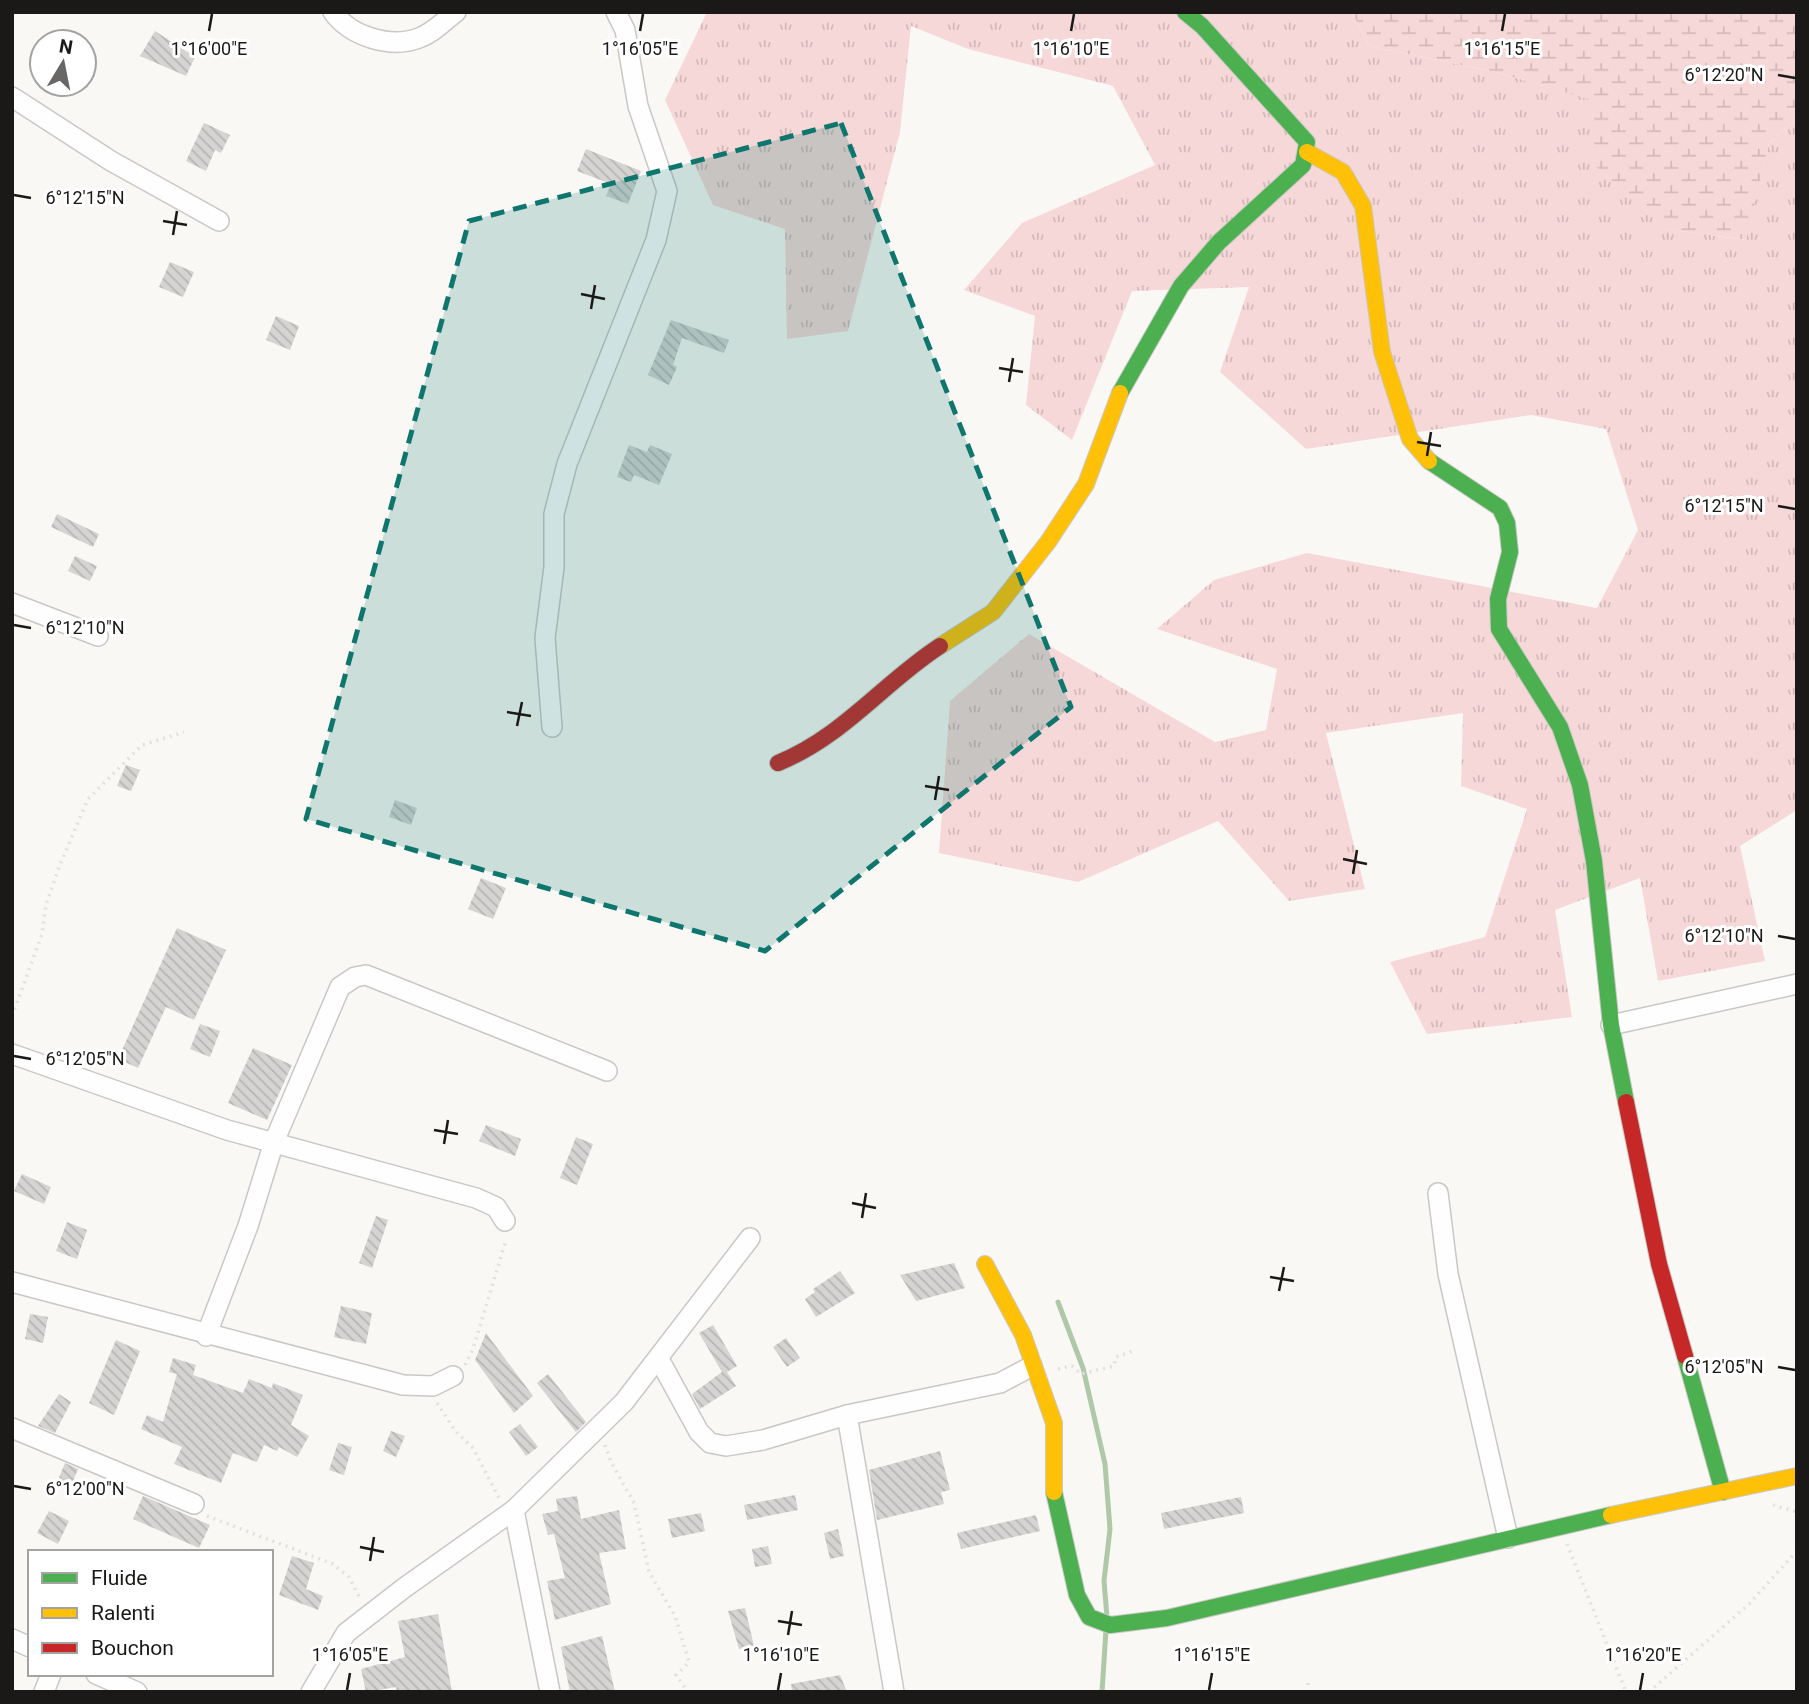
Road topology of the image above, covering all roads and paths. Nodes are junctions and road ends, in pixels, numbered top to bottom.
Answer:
1 (332, 12) edge
2 (456, 12) edge
3 (616, 12) edge
4 (1185, 12) edge
5 (12, 97) edge
6 (1307, 152) junction
7 (219, 221) dead end
8 (12, 603) edge
9 (98, 636) dead end
10 (552, 727) dead end
11 (184, 732) dead end
12 (778, 763) dead end
13 (1797, 984) edge
14 (12, 1016) edge
15 (1611, 1025) junction
16 (12, 1054) edge
17 (607, 1072) dead end
18 (274, 1142) junction
19 (1438, 1193) dead end
20 (505, 1221) joint
21 (750, 1238) dead end
22 (985, 1264) dead end
23 (12, 1282) edge
24 (206, 1336) junction
25 (1133, 1351) dead end
26 (659, 1359) junction
27 (1031, 1367) junction
28 (1081, 1374) dead end
29 (453, 1376) joint
30 (415, 1387) junction
31 (847, 1415) junction
32 (12, 1428) edge
33 (599, 1428) junction
34 (1797, 1476) edge
35 (1723, 1492) junction
36 (194, 1504) joint
37 (514, 1510) junction
38 (1562, 1525) junction
39 (1508, 1538) junction
40 (1797, 1551) edge
41 (367, 1615) junction
42 (12, 1639) edge
43 (28, 1646) edge
44 (101, 1676) edge
45 (1308, 1680) dead end
46 (137, 1692) edge
47 (311, 1692) edge
48 (550, 1692) edge
49 (688, 1692) edge
50 (894, 1692) edge
51 (1308, 1692) edge
52 (1626, 1692) edge
53 (1649, 1692) edge

1 - 2 street
3 - 10 street
4 - 6 street
5 - 7 street
6 - 12 street
6 - 15 street
8 - 9 street
11 - 14 path
13 - 15 street
15 - 35 street
16 - 18 street
17 - 18 street
18 - 20 street
18 - 24 street
19 - 39 street
20 - 29 path
21 - 26 street
22 - 27 street
23 - 24 street
24 - 30 street
25 - 28 path
26 - 31 street
26 - 33 street
27 - 31 street
27 - 39 street
29 - 30 street
30 - 37 path
31 - 50 street
32 - 36 street
33 - 37 street
33 - 49 path
34 - 35 street
35 - 38 street
36 - 41 path
37 - 41 street
37 - 48 street
38 - 39 street
38 - 52 path
40 - 53 path
41 - 47 street
42 - 43 street
44 - 46 street
45 - 51 path

